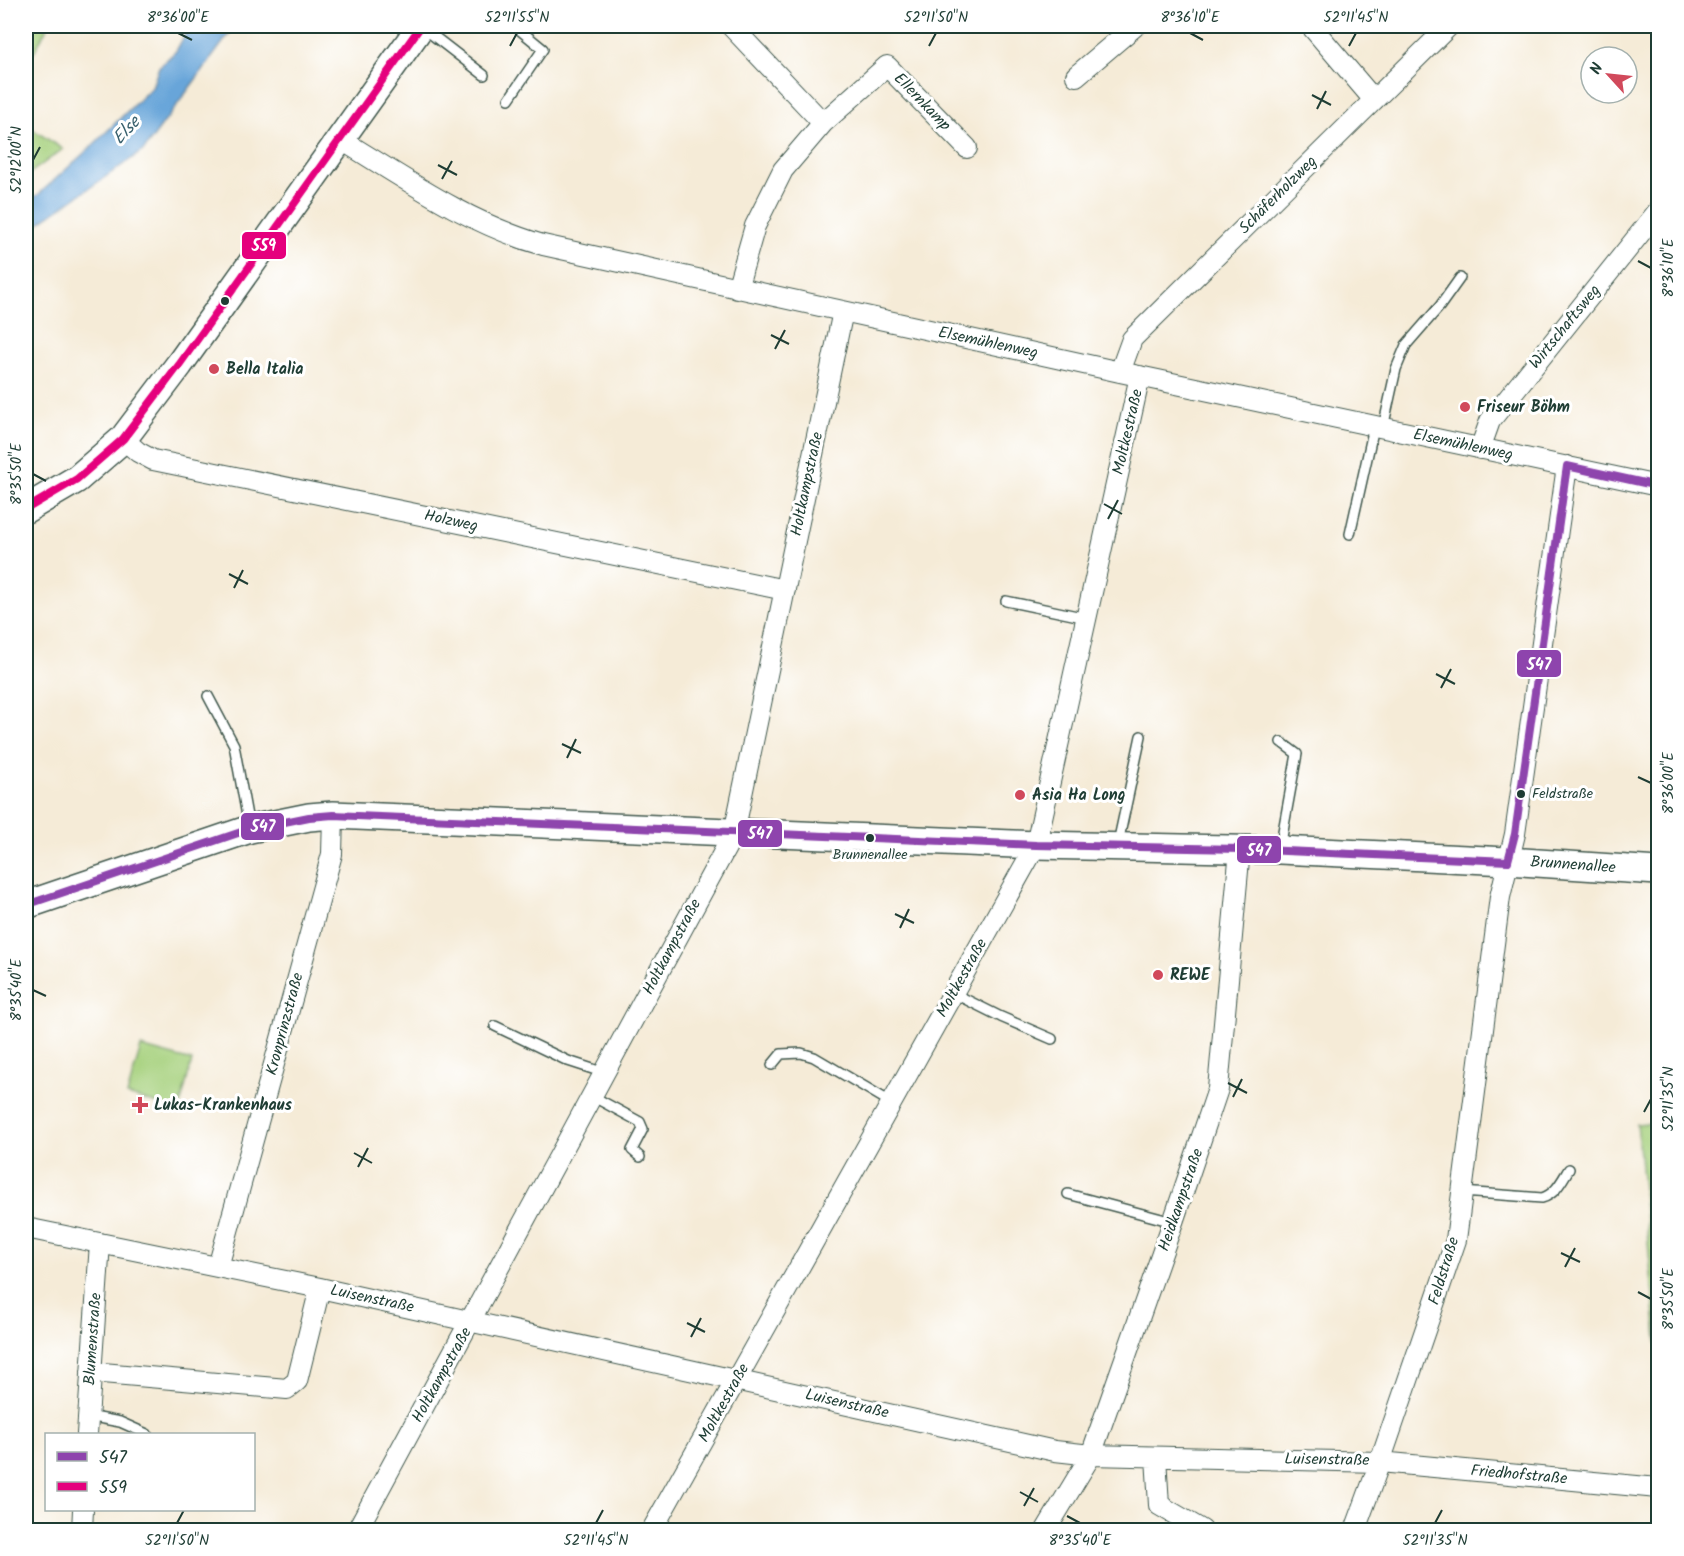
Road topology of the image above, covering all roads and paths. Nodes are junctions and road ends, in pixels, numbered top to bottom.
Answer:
1 (421, 26) edge
2 (515, 26) edge
3 (731, 26) edge
4 (1133, 26) edge
5 (1311, 26) edge
6 (1449, 26) edge
7 (484, 75) dead end
8 (1076, 76) dead end
9 (509, 99) dead end
10 (1374, 100) junction
11 (823, 123) junction
12 (340, 139) junction
13 (967, 148) dead end
14 (1659, 211) edge
15 (1460, 278) dead end
16 (737, 289) junction
17 (843, 311) junction
18 (1120, 372) junction
19 (1140, 376) junction
20 (1378, 427) junction
21 (123, 439) junction
22 (1480, 448) junction
23 (1567, 466) junction
24 (1659, 486) edge
25 (26, 509) edge
26 (1350, 534) dead end
27 (785, 590) junction
28 (1006, 601) dead end
29 (1087, 618) junction
30 (208, 696) dead end
31 (1141, 736) dead end
32 (1281, 741) dead end
33 (333, 815) junction
34 (250, 829) junction
35 (734, 832) junction
36 (1036, 845) junction
37 (1117, 846) junction
38 (1240, 849) junction
39 (1280, 850) junction
40 (1508, 861) junction
41 (1659, 871) edge
42 (26, 905) edge
43 (953, 993) junction
44 (495, 1026) dead end
45 (1052, 1039) dead end
46 (772, 1065) dead end
47 (605, 1072) junction
48 (592, 1096) junction
49 (892, 1103) junction
50 (640, 1157) dead end
51 (1569, 1169) dead end
52 (1462, 1191) junction
53 (1068, 1194) dead end
54 (1173, 1222) junction
55 (26, 1228) edge
56 (100, 1243) junction
57 (218, 1267) junction
58 (320, 1288) junction
59 (471, 1321) junction
60 (91, 1372) junction
61 (738, 1379) junction
62 (88, 1425) edge
63 (145, 1433) edge
64 (1090, 1455) junction
65 (1156, 1456) junction
66 (1380, 1462) junction
67 (1659, 1488) edge
68 (83, 1511) edge
69 (82, 1530) edge
70 (357, 1530) edge
71 (652, 1530) edge
72 (1046, 1530) edge
73 (1202, 1530) edge
74 (1355, 1530) edge

1 - 7 lane
1 - 12 street
2 - 9 lane
3 - 11 street
4 - 8 street
5 - 10 street
6 - 10 street, Schäferholzweg
10 - 18 street, Schäferholzweg
11 - 13 street, Ellernkamp
11 - 16 street, Ellernkamp
12 - 16 street, Elsemühlenweg
12 - 21 street
14 - 22 street, Wirtschaftsweg
15 - 20 lane
16 - 17 street, Elsemühlenweg
17 - 18 street, Elsemühlenweg
17 - 27 street, Holtkampstraße
18 - 19 street, Elsemühlenweg
19 - 20 street, Elsemühlenweg
19 - 29 street, Moltkestraße
20 - 22 street, Elsemühlenweg
20 - 26 lane
21 - 25 street
21 - 27 street, Holzweg
22 - 23 street, Elsemühlenweg
23 - 24 street, Elsemühlenweg
23 - 40 street, Feldstraße
27 - 35 street, Holtkampstraße
28 - 29 lane
29 - 36 street, Moltkestraße
30 - 34 lane
31 - 37 lane
32 - 39 lane
33 - 34 street, Brunnenallee
33 - 35 street, Brunnenallee
33 - 57 street, Kronprinzstraße
34 - 42 street, Brunnenallee
35 - 36 street, Brunnenallee
35 - 47 street, Holtkampstraße
36 - 37 street, Brunnenallee
36 - 43 street, Moltkestraße
37 - 38 street, Brunnenallee
38 - 39 street, Brunnenallee
38 - 54 street, Heidkampstraße
39 - 40 street, Brunnenallee
40 - 41 street, Brunnenallee
40 - 52 street, Feldstraße
43 - 45 lane
43 - 49 street, Moltkestraße
44 - 47 lane
46 - 49 lane
47 - 48 street, Holtkampstraße
48 - 50 lane
48 - 59 street, Holtkampstraße
49 - 61 street, Moltkestraße
51 - 52 lane
52 - 66 street, Feldstraße
53 - 54 lane
54 - 64 street, Heidkampstraße
55 - 56 street, Luisenstraße
56 - 57 street, Luisenstraße
56 - 60 street, Blumenstraße
57 - 58 street, Luisenstraße
58 - 59 street, Luisenstraße
58 - 60 street, Luisenstraße
59 - 61 street, Luisenstraße
59 - 70 street, Holtkampstraße
60 - 62 street, Blumenstraße
61 - 64 street, Luisenstraße
61 - 71 street, Moltkestraße
62 - 63 lane
64 - 65 street, Luisenstraße
64 - 72 street, Heidkampstraße
65 - 66 street, Luisenstraße
65 - 73 street
66 - 67 street, Friedhofstraße
66 - 74 street, Feldstraße
68 - 69 street

